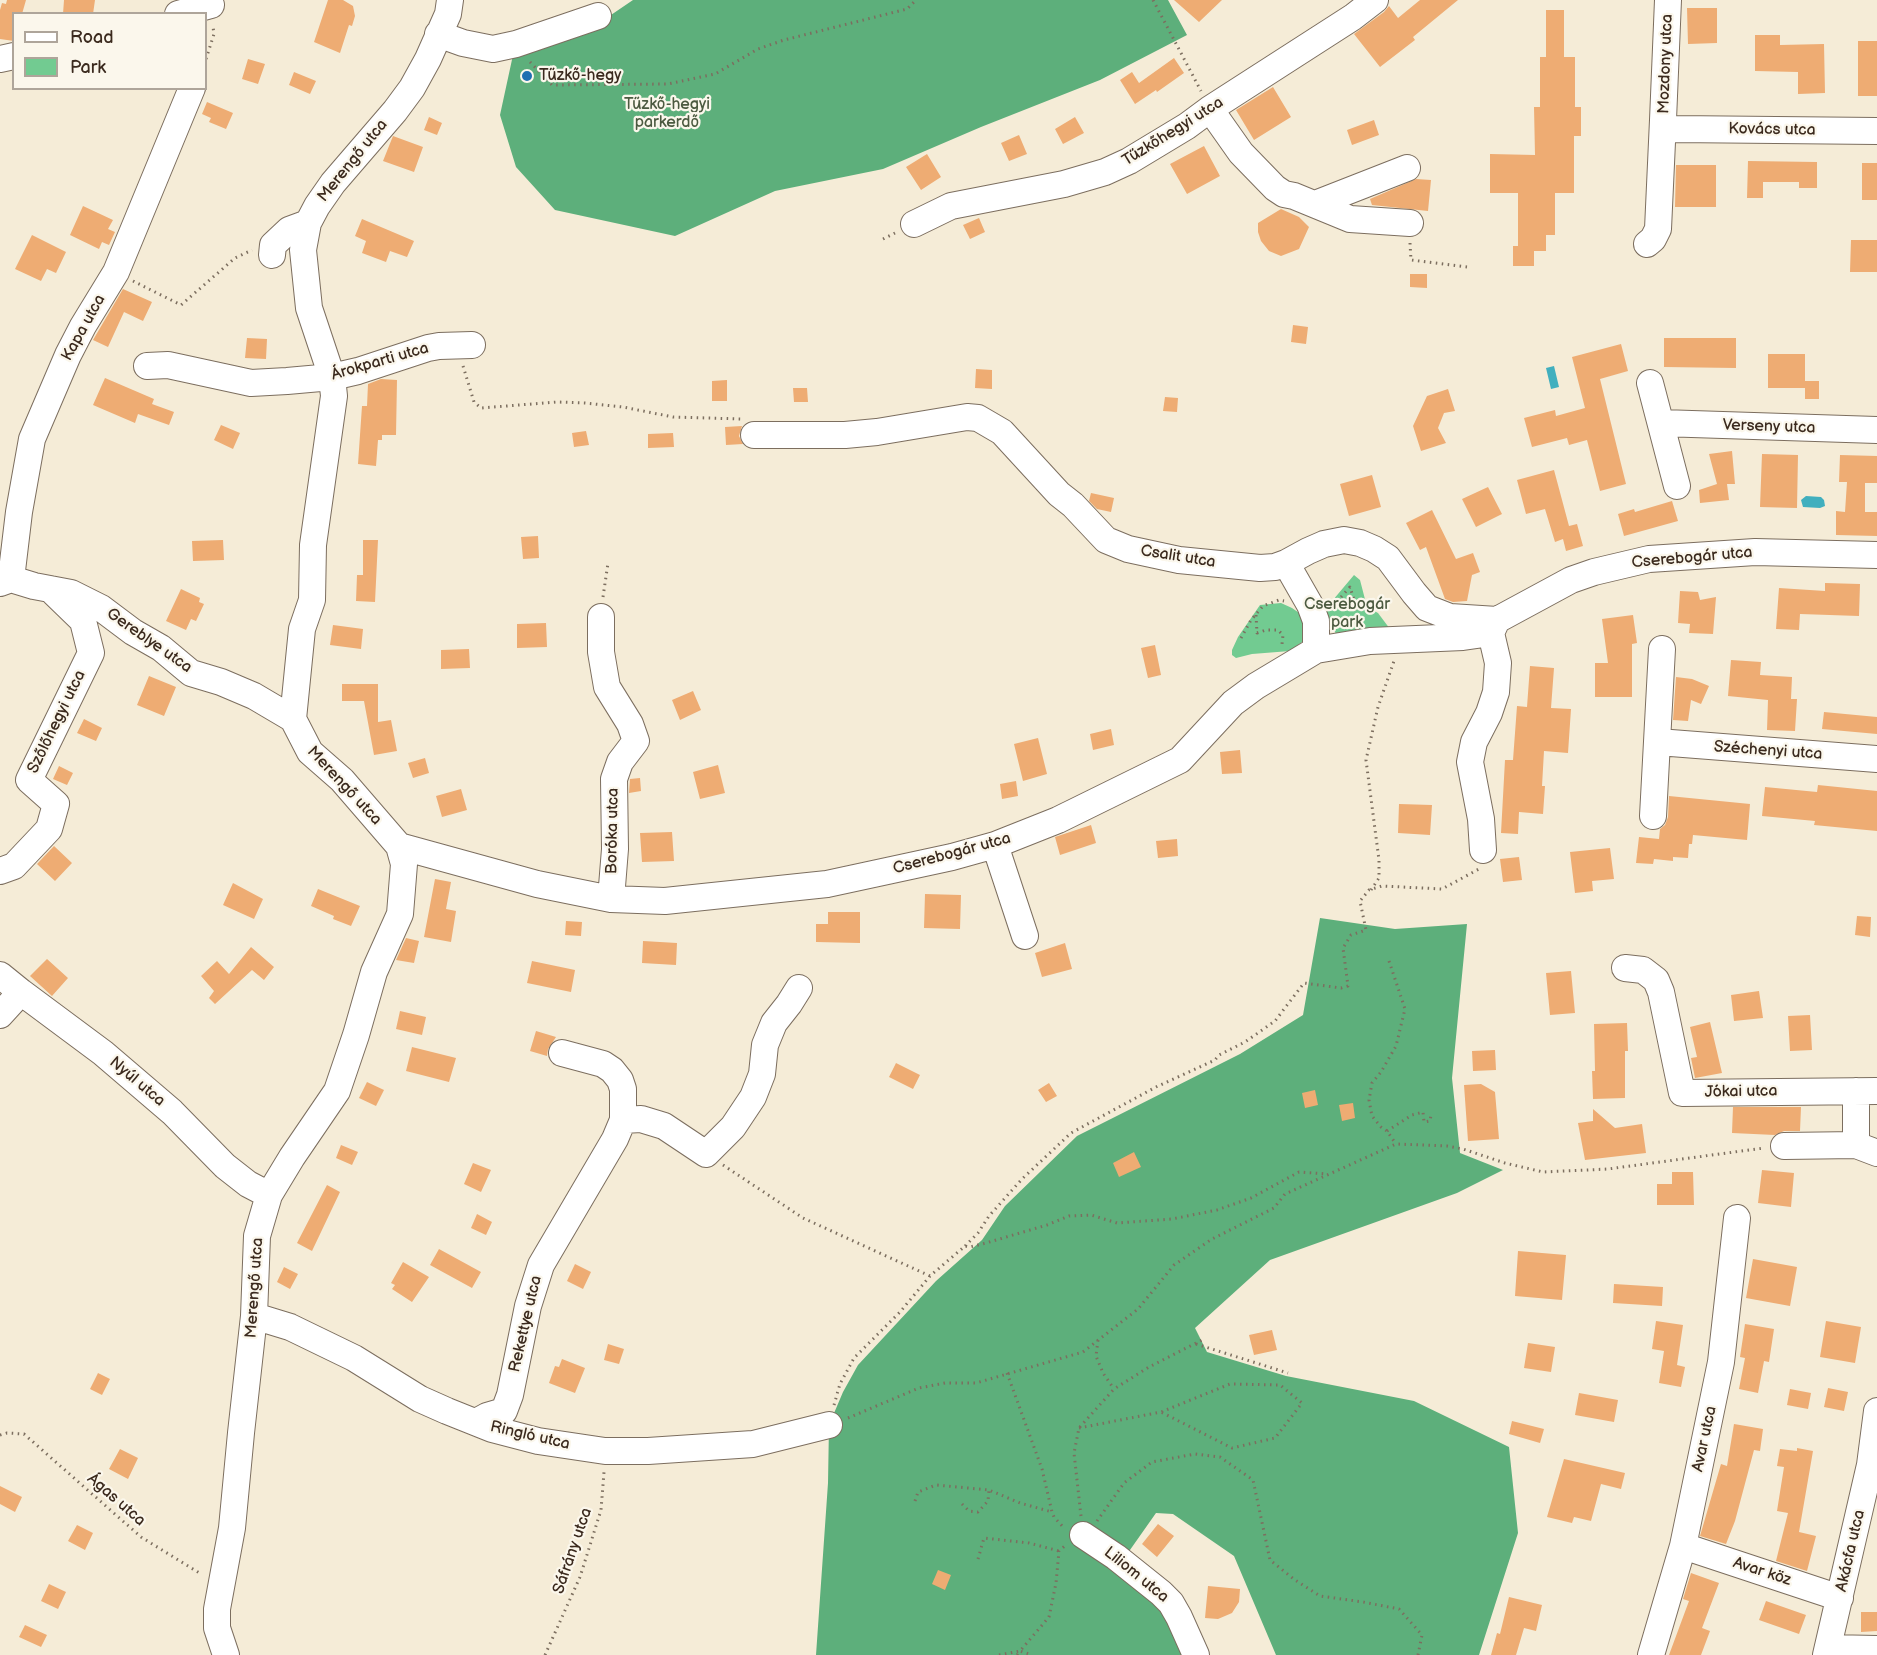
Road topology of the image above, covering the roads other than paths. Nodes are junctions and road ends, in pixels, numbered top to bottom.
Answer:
1 (450, 0) edge
2 (1376, 0) edge
3 (1668, 0) edge
4 (207, 6) road end
5 (185, 12) edge
6 (598, 16) dead end
7 (438, 34) junction
8 (191, 90) edge
9 (1210, 109) junction
10 (1665, 123) junction
11 (1877, 131) edge
12 (1407, 168) dead end
13 (1315, 204) junction
14 (308, 223) junction
15 (1409, 223) road end
16 (914, 224) dead end
17 (1647, 244) dead end
18 (265, 251) road end
19 (463, 346) road end
20 (147, 366) dead end
21 (332, 377) junction
22 (1650, 383) dead end
23 (1661, 423) junction
24 (748, 427) road end
25 (1877, 430) edge
26 (1677, 486) dead end
27 (1877, 555) edge
28 (1286, 563) junction
29 (6, 581) edge
30 (50, 589) junction
31 (601, 617) road end
32 (1494, 626) junction
33 (1662, 649) dead end
34 (1316, 650) junction
35 (187, 690) dead end
36 (254, 696) junction
37 (293, 719) junction
38 (1658, 742) junction
39 (1877, 759) edge
40 (1653, 816) dead end
41 (995, 845) junction
42 (399, 846) junction
43 (1483, 850) road end
44 (0, 871) edge
45 (612, 898) junction
46 (1025, 936) dead end
47 (1625, 968) dead end
48 (0, 975) edge
49 (799, 988) dead end
50 (21, 992) junction
51 (0, 1015) edge
52 (562, 1053) dead end
53 (1867, 1091) edge
54 (623, 1110) junction
55 (1784, 1146) road end
56 (1866, 1149) edge
57 (269, 1195) junction
58 (1737, 1218) dead end
59 (254, 1316) junction
60 (1877, 1411) edge
61 (476, 1422) junction
62 (829, 1425) road end
63 (1083, 1535) road end
64 (1683, 1546) junction
65 (1840, 1598) junction
66 (1877, 1649) edge
67 (1827, 1652) edge
68 (226, 1655) edge
69 (1196, 1655) edge
70 (1651, 1655) edge

1 - 7 street, Merengő utca
2 - 9 street, Tűzkőhegyi utca
3 - 10 street, Mozdony utca
4 - 5 street
6 - 7 street
7 - 14 street, Merengő utca
8 - 29 street, Kapa utca
9 - 13 street
9 - 16 street, Tűzkőhegyi utca
10 - 11 street, Kovács utca
10 - 17 street, Mozdony utca
12 - 13 street
13 - 15 street
14 - 18 street
14 - 21 street, Merengő utca
19 - 21 street, Árokparti utca
20 - 21 street, Árokparti utca
21 - 37 street, Merengő utca
22 - 23 street
23 - 25 street, Verseny utca
23 - 26 street
24 - 28 street, Csalit utca
27 - 32 street, Cserebogár utca
28 - 32 street, Csalit utca
28 - 34 street
29 - 30 street, Gereblye utca
30 - 36 street, Gereblye utca
30 - 44 street, Szőlőhegyi utca
31 - 45 street, Boróka utca
32 - 34 street, Cserebogár utca
32 - 43 street
33 - 38 street
34 - 41 street, Cserebogár utca
35 - 36 street
36 - 37 street, Gereblye utca
37 - 42 street, Merengő utca
38 - 39 street, Széchenyi utca
38 - 40 street
41 - 45 street, Cserebogár utca
41 - 46 street
42 - 45 street, Cserebogár utca
42 - 57 street, Merengő utca
47 - 53 street, Jókai utca
48 - 50 street, Nyúl utca
49 - 54 street
50 - 51 street
50 - 57 street, Nyúl utca
52 - 54 street
53 - 56 street
54 - 61 street, Rekettye utca
55 - 56 street
57 - 59 street, Merengő utca
58 - 64 street, Avar utca
59 - 61 street, Ringló utca
59 - 68 street, Merengő utca
60 - 65 street, Akácfa utca
61 - 62 street, Ringló utca
63 - 69 street, Liliom utca
64 - 65 street, Avar köz
64 - 70 street, Avar utca
65 - 67 street, Akácfa utca
66 - 67 street

